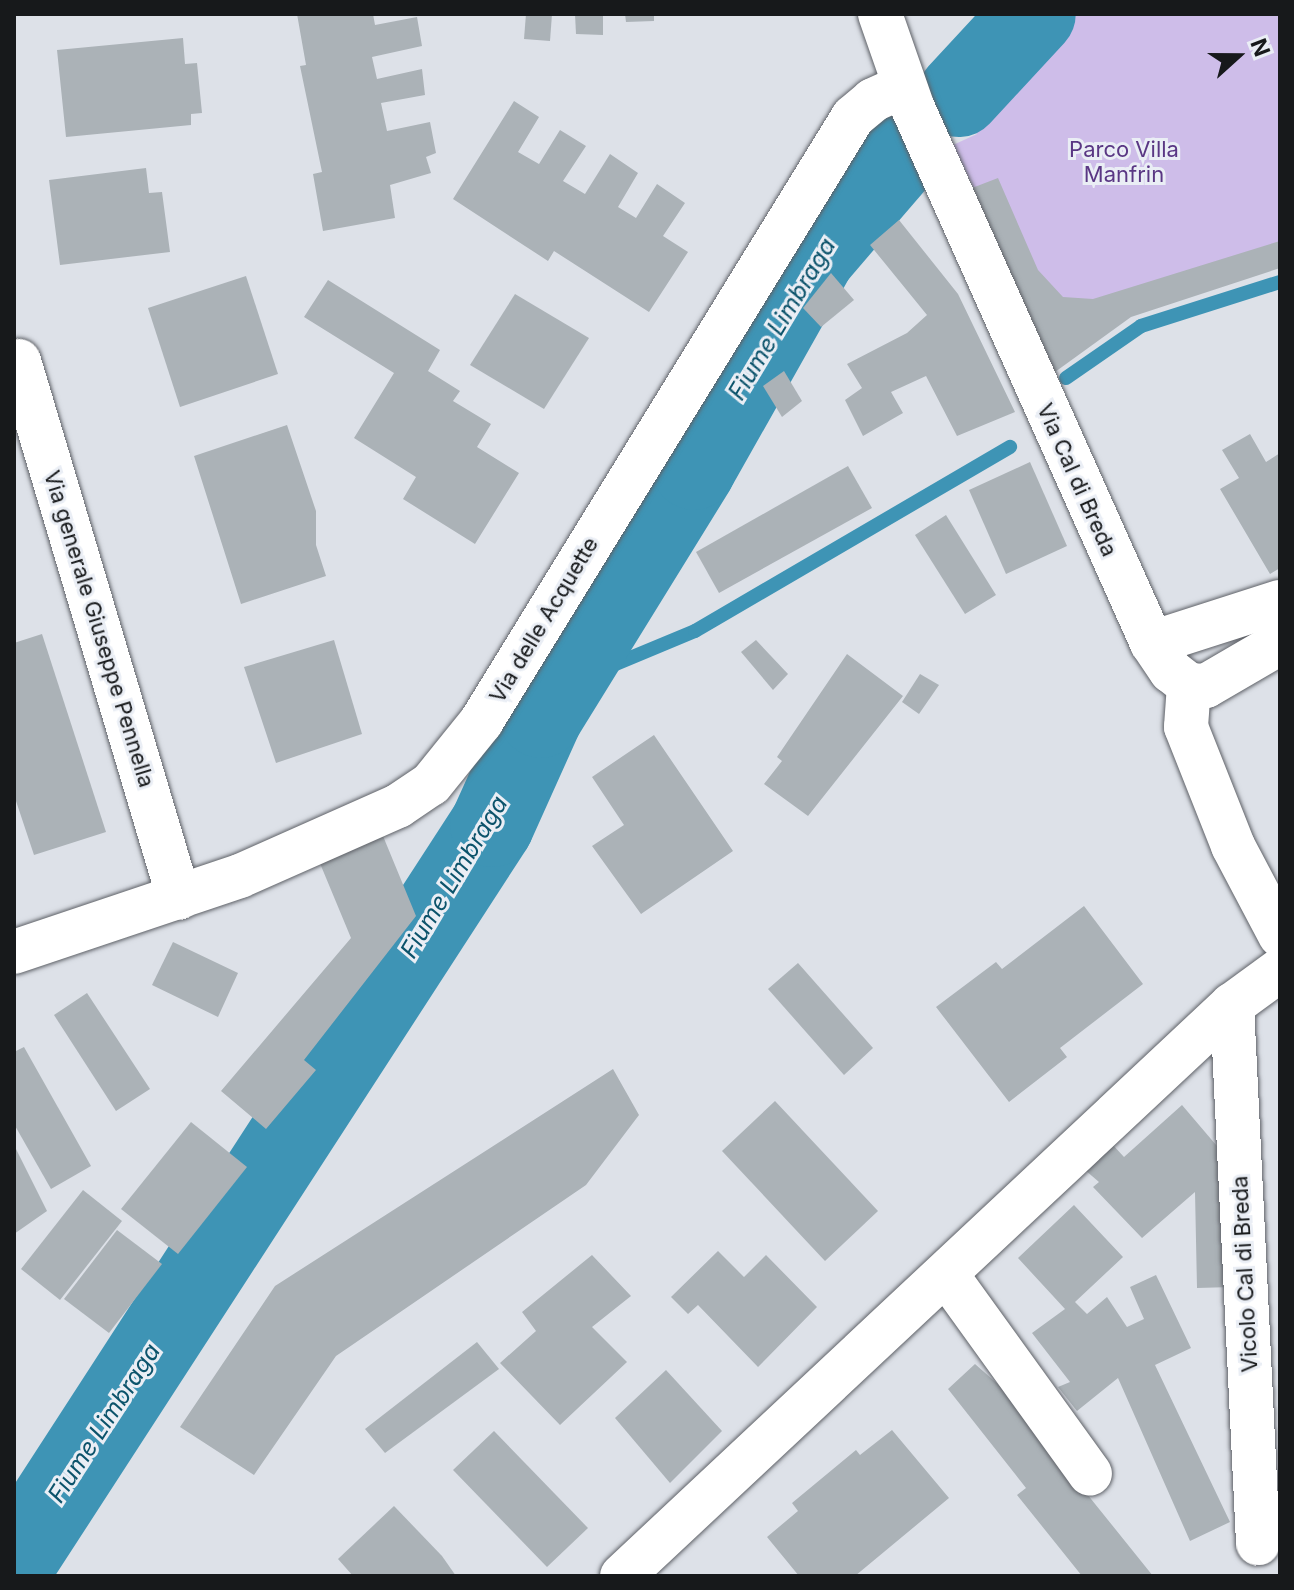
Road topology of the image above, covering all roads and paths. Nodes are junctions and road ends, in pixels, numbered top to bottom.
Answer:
1 (880, 14) edge
2 (904, 86) junction
3 (19, 361) dead end
4 (1280, 602) edge
5 (1152, 643) junction
6 (1280, 643) edge
7 (1189, 685) junction
8 (179, 898) junction
9 (1280, 935) edge
10 (14, 952) edge
11 (1280, 970) edge
12 (1232, 1005) junction
13 (946, 1274) junction
14 (1090, 1474) dead end
15 (1258, 1543) dead end
16 (622, 1576) edge

1 - 2 street, Via Cal di Breda
2 - 5 street, Via Cal di Breda
2 - 8 street, Via delle Acquette
3 - 8 street, Via generale Giuseppe Pennella
4 - 5 street
5 - 7 street, Via Cal di Breda
6 - 7 street
7 - 9 street
8 - 10 street, Via delle Acquette
11 - 12 street
12 - 13 street
12 - 15 street, Vicolo Cal di Breda
13 - 14 street
13 - 16 street

